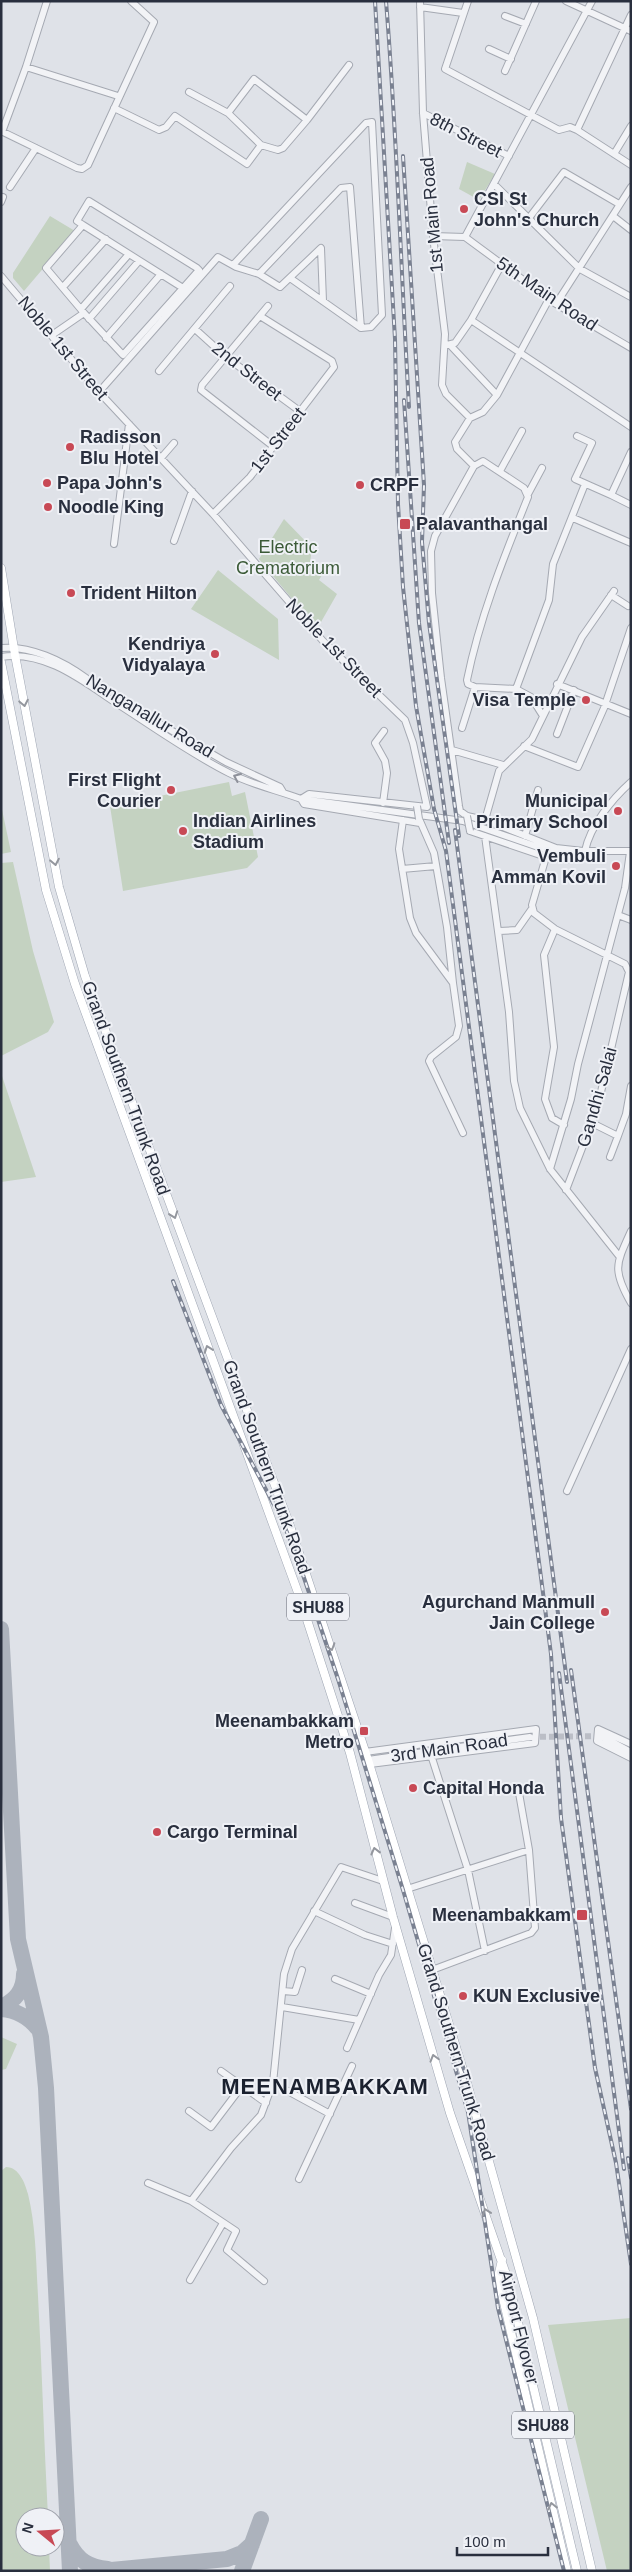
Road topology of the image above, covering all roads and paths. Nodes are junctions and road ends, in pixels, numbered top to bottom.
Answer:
1 (47, 1) edge
2 (131, 1) edge
3 (468, 1) edge
4 (536, 1) edge
5 (566, 1) edge
6 (592, 1) edge
7 (420, 4) edge
8 (586, 10) junction
9 (462, 13) junction
10 (631, 15) edge
11 (505, 16) dead end
12 (526, 24) junction
13 (628, 30) edge
14 (489, 49) dead end
15 (511, 59) junction
16 (349, 65) dead end
17 (26, 67) junction
18 (505, 71) dead end
19 (189, 92) dead end
20 (118, 96) junction
21 (114, 108) junction
22 (10, 112) junction
23 (228, 113) junction
24 (423, 113) junction
25 (531, 114) junction
26 (1, 115) edge
27 (307, 120) junction
28 (631, 126) edge
29 (577, 130) junction
30 (2, 131) edge
31 (261, 145) junction
32 (36, 148) junction
33 (614, 154) junction
34 (509, 156) junction
35 (631, 166) edge
36 (495, 185) junction
37 (10, 186) dead end
38 (631, 187) edge
39 (619, 204) junction
40 (613, 216) junction
41 (529, 218) junction
42 (83, 225) junction
43 (631, 230) edge
44 (433, 236) junction
45 (465, 237) junction
46 (106, 239) junction
47 (129, 254) junction
48 (140, 261) junction
49 (502, 264) junction
50 (233, 265) junction
51 (580, 269) junction
52 (161, 274) junction
53 (258, 274) junction
54 (1, 276) edge
55 (290, 278) junction
56 (230, 286) dead end
57 (63, 287) junction
58 (183, 288) junction
59 (631, 297) edge
60 (549, 299) junction
61 (323, 301) junction
62 (556, 304) junction
63 (268, 306) dead end
64 (85, 314) junction
65 (260, 316) junction
66 (471, 320) junction
67 (361, 328) junction
68 (195, 329) junction
69 (52, 335) junction
70 (106, 338) junction
71 (448, 345) junction
72 (631, 348) edge
73 (521, 354) junction
74 (226, 357) junction
75 (159, 371) dead end
76 (99, 392) junction
77 (497, 395) junction
78 (300, 412) junction
79 (470, 418) junction
80 (129, 424) junction
81 (631, 427) edge
82 (522, 431) dead end
83 (577, 436) dead end
84 (174, 443) dead end
85 (274, 447) junction
86 (631, 452) edge
87 (160, 458) junction
88 (474, 466) junction
89 (542, 468) dead end
90 (500, 470) junction
91 (585, 484) junction
92 (192, 491) junction
93 (528, 494) junction
94 (611, 495) junction
95 (631, 505) edge
96 (213, 514) junction
97 (573, 518) junction
98 (174, 541) dead end
99 (631, 543) edge
100 (114, 544) dead end
101 (1, 568) edge
102 (628, 606) dead end
103 (631, 628) edge
104 (1, 648) edge
105 (15, 651) junction
106 (1, 657) edge
107 (1, 662) edge
108 (557, 684) junction
109 (474, 687) junction
110 (516, 689) junction
111 (574, 690) junction
112 (605, 704) junction
113 (631, 714) edge
114 (543, 716) junction
115 (462, 728) dead end
116 (384, 731) dead end
117 (557, 734) dead end
118 (524, 746) junction
119 (452, 750) junction
120 (504, 765) junction
121 (631, 782) edge
122 (538, 790) dead end
123 (301, 799) junction
124 (383, 803) junction
125 (417, 806) junction
126 (467, 816) junction
127 (403, 820) junction
128 (485, 820) junction
129 (420, 821) junction
130 (485, 836) junction
131 (525, 836) junction
132 (584, 851) junction
133 (631, 852) edge
134 (546, 857) junction
135 (436, 866) junction
136 (402, 869) junction
137 (531, 910) junction
138 (618, 915) junction
139 (631, 920) edge
140 (555, 929) junction
141 (498, 931) junction
142 (608, 955) junction
143 (452, 983) junction
144 (631, 1086) edge
145 (592, 1123) junction
146 (564, 1124) junction
147 (463, 1133) dead end
148 (618, 1136) junction
149 (610, 1157) dead end
150 (550, 1168) junction
151 (566, 1190) junction
152 (631, 1230) edge
153 (619, 1256) junction
154 (631, 1303) edge
155 (631, 1349) edge
156 (566, 1491) dead end
157 (601, 1736) tunnel mouth
158 (530, 1737) tunnel mouth
159 (631, 1744) edge
160 (631, 1752) edge
161 (431, 1756) junction
162 (631, 1758) edge
163 (368, 1759) junction
164 (519, 1793) dead end
165 (529, 1850) junction
166 (468, 1870) junction
167 (383, 1881) junction
168 (407, 1889) junction
169 (355, 1903) dead end
170 (314, 1911) junction
171 (393, 1917) junction
172 (396, 1927) junction
173 (393, 1944) junction
174 (485, 1951) junction
175 (302, 1970) dead end
176 (432, 1970) junction
177 (335, 1979) dead end
178 (283, 1991) junction
179 (371, 1994) junction
180 (282, 2007) junction
181 (359, 2020) junction
182 (347, 2048) dead end
183 (352, 2066) dead end
184 (221, 2071) dead end
185 (273, 2083) junction
186 (242, 2086) junction
187 (266, 2103) junction
188 (189, 2111) dead end
189 (330, 2114) junction
190 (299, 2179) dead end
191 (148, 2183) dead end
192 (191, 2201) junction
193 (223, 2223) junction
194 (502, 2258) junction
195 (190, 2280) dead end
196 (264, 2281) dead end
197 (567, 2571) edge
198 (577, 2571) edge
199 (592, 2571) edge

1 - 17 street
2 - 20 street
3 - 9 street
4 - 12 street
5 - 8 street
6 - 8 street
7 - 9 street
7 - 24 street, 1st Main Road
8 - 13 street
8 - 25 street
9 - 25 street
10 - 13 street
11 - 12 street
12 - 15 street
13 - 29 street
14 - 15 street
15 - 18 street
16 - 27 street
17 - 20 street
17 - 22 street
19 - 23 street
20 - 21 street
21 - 31 street
21 - 32 street
22 - 26 street
22 - 30 street
23 - 27 street
23 - 31 street
24 - 34 street, 8th Street
24 - 44 street, 1st Main Road
25 - 29 street
25 - 34 street
27 - 31 street
28 - 33 street
29 - 33 street
30 - 32 street
32 - 37 street
33 - 35 street
34 - 36 street
36 - 41 street
36 - 45 street
38 - 39 street
39 - 40 street
39 - 41 street
40 - 43 street
40 - 51 street
41 - 51 street
42 - 46 street
42 - 57 street
42 - 58 street
44 - 45 street
44 - 71 street, 1st Main Road
45 - 49 street, 5th Main Road
46 - 47 street
46 - 57 street
47 - 48 street
47 - 64 street
48 - 52 street
48 - 64 street
49 - 60 street, 5th Main Road
49 - 66 street
50 - 53 street
50 - 67 street
50 - 76 street
51 - 59 street
51 - 62 street
52 - 58 street
52 - 70 street
53 - 55 street
53 - 67 street
54 - 69 street, Noble 1st Street
55 - 61 street
55 - 61 street
56 - 68 street
57 - 64 street
58 - 70 street
60 - 62 street, 5th Main Road
60 - 73 street
61 - 67 street
62 - 72 street, 5th Main Road
63 - 65 street
64 - 69 street
64 - 70 street
65 - 74 street
65 - 78 street, 1st Street
66 - 71 street
66 - 73 street
68 - 74 street, 2nd Street
68 - 75 street
69 - 76 street, Noble 1st Street
71 - 77 street
71 - 79 street, 1st Main Road
73 - 77 street
73 - 81 street
74 - 78 street, 2nd Street
74 - 85 street
76 - 80 street, Noble 1st Street
77 - 79 street
78 - 85 street, 1st Street
79 - 88 street
80 - 87 street, Noble 1st Street
80 - 100 street
82 - 90 street
83 - 91 street
84 - 87 street
85 - 96 street, 1st Street
86 - 94 street
87 - 92 street, Noble 1st Street
88 - 90 street
88 - 119 street
89 - 93 street
90 - 93 street
91 - 94 street
91 - 97 street
92 - 96 street, Noble 1st Street
92 - 98 street
93 - 109 street
94 - 95 street
96 - 125 street, Noble 1st Street
97 - 99 street
97 - 110 street
101 - 105 main road, Grand Southern Trunk Road / SHU88
102 - 108 street
103 - 112 street
104 - 105 street
105 - 106 street
105 - 123 street, Nanganallur Road
105 -> 163 main road, Grand Southern Trunk Road / SHU88
167 -> 107 main road, Grand Southern Trunk Road / SHU88
108 - 111 street
108 - 114 street
109 - 110 street
109 - 115 street
110 - 114 street
111 - 112 street
111 - 117 street
112 - 113 street
112 - 118 street
114 - 118 street
116 - 124 street
118 - 120 street
119 - 120 street
119 - 126 street
120 - 128 street
121 - 132 street
122 - 131 street
123 - 124 street
123 - 127 street
123 - 132 street, Nanganallur Road
124 - 125 street
125 - 129 street, bridge
126 - 128 street
126 - 130 street, bridge
127 - 129 street
127 - 136 street
128 - 131 street
129 - 135 street
130 - 134 street
130 - 141 street
131 - 132 street
132 - 133 street
132 - 134 street
133 - 138 street, Gandhi Salai
134 - 137 street
135 - 136 street
135 - 143 street
136 - 143 street
137 - 140 street
137 - 141 street
138 - 139 street
138 - 142 street, Gandhi Salai
140 - 142 street
140 - 146 street
141 - 150 street
142 - 145 street, Gandhi Salai
142 - 146 street, Gandhi Salai
143 - 147 street
144 - 148 street
145 - 148 street
145 - 151 street, Gandhi Salai
146 - 150 street, Gandhi Salai
148 - 149 street
150 - 151 street
151 - 153 street
152 - 153 street
153 - 154 street
155 - 156 street
157 - 160 street
158 - 163 street, 3rd Main Road
159 - 162 street
161 - 163 street
161 - 163 street
161 - 166 street
163 - 168 main road, Grand Southern Trunk Road / SHU88
164 - 165 street
165 - 166 street
165 - 174 street
166 - 168 street
166 - 174 street
167 - 170 street
167 - 171 main road, Grand Southern Trunk Road / SHU88
168 - 176 main road, Grand Southern Trunk Road / SHU88
169 - 171 street
170 - 173 street
170 - 178 street
171 - 172 main road, Grand Southern Trunk Road / SHU88
172 - 173 street
194 -> 172 main road, Grand Southern Trunk Road / SHU88
173 - 179 street
174 - 176 street
175 - 178 street
176 - 199 main road, Grand Southern Trunk Road / SHU88
177 - 179 street
178 - 180 street
179 - 181 street
180 - 181 street
180 - 185 street
181 - 182 street
183 - 189 street
184 - 186 street
185 - 187 street
185 - 189 street
186 - 187 street
186 - 188 street
187 - 192 street
189 - 190 street
191 - 192 street
192 - 193 street
193 - 195 street
193 - 196 street
197 -> 194 main road
194 - 198 main road, Airport Flyover / SHU88

